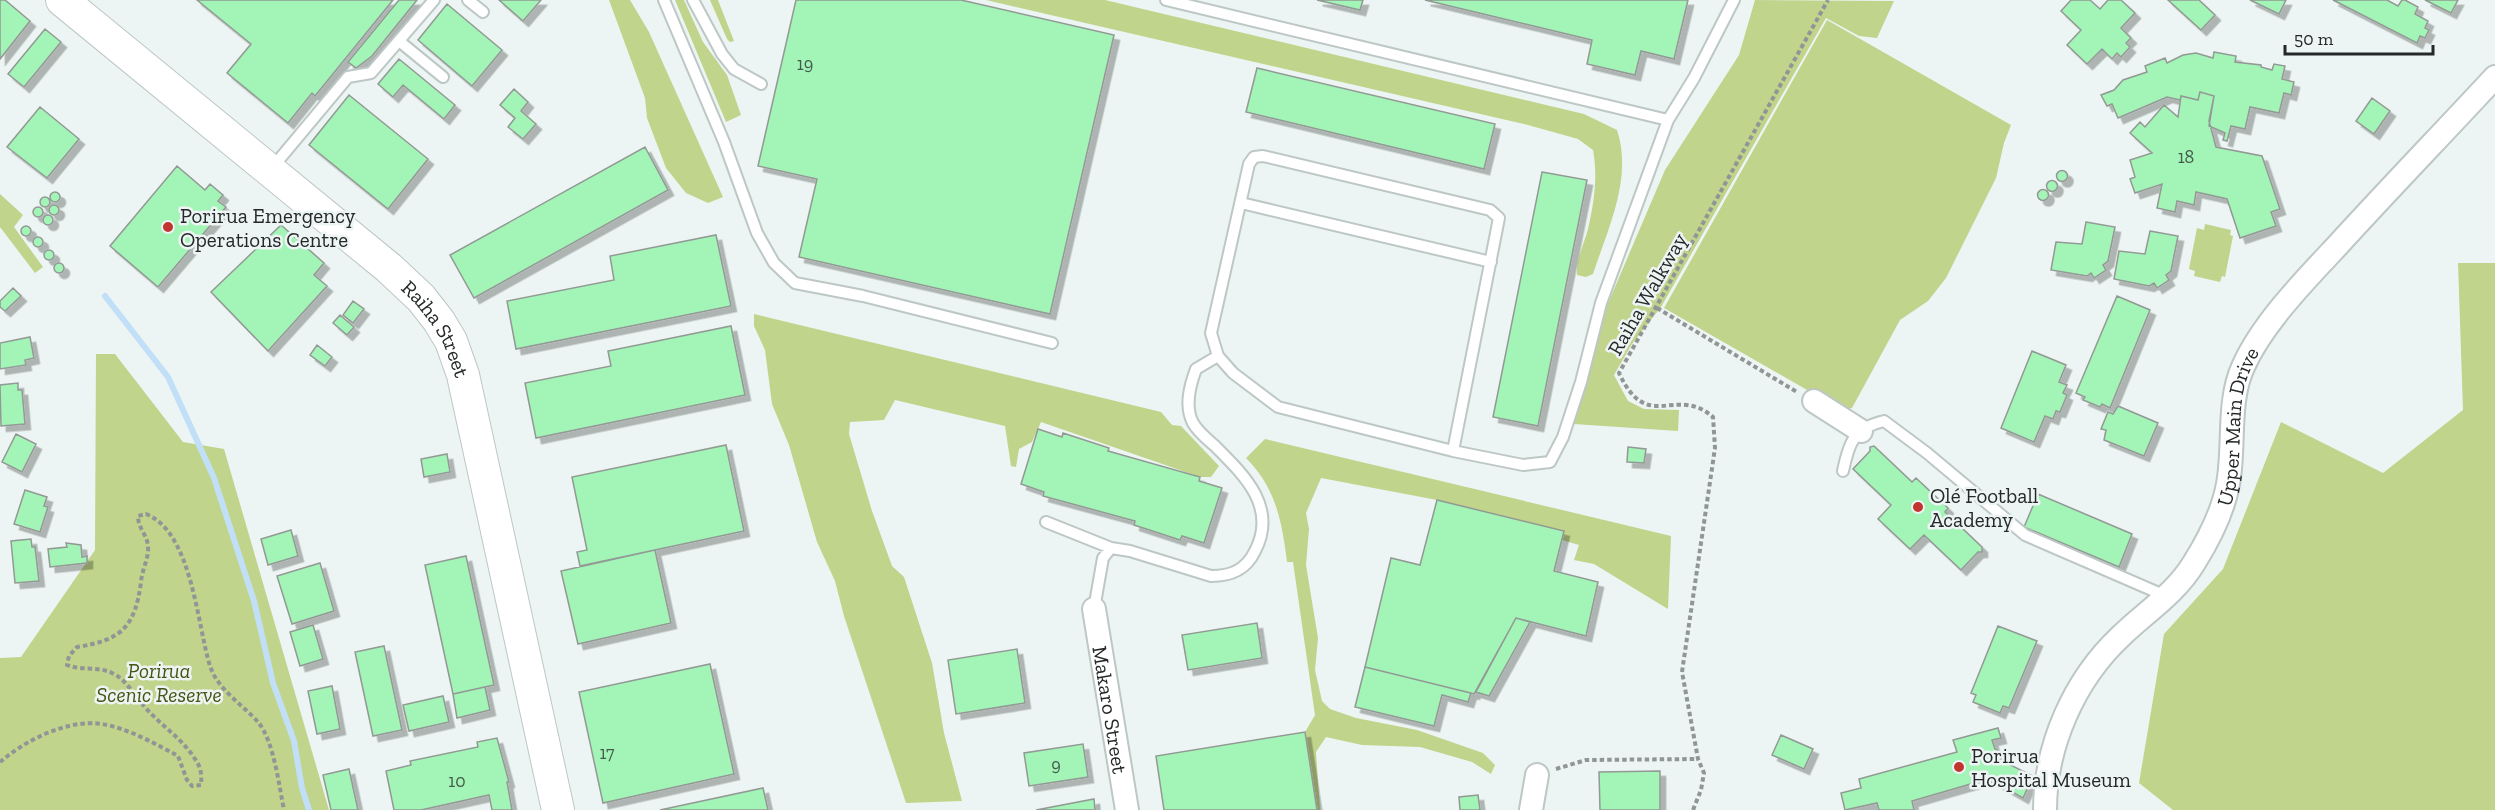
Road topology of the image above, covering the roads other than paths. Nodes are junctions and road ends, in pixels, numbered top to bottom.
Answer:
1 (62, 0) edge
2 (434, 0) edge
3 (468, 0) edge
4 (664, 0) edge
5 (693, 0) edge
6 (1166, 0) edge
7 (1734, 0) edge
8 (483, 12) dead end
9 (399, 40) junction
10 (444, 77) dead end
11 (2495, 77) edge
12 (761, 84) dead end
13 (1668, 120) junction
14 (270, 171) junction
15 (1241, 203) junction
16 (1491, 262) junction
17 (1052, 343) dead end
18 (1218, 356) junction
19 (1814, 401) road end
20 (1861, 431) junction
21 (1453, 452) junction
22 (1843, 471) dead end
23 (1046, 522) dead end
24 (1111, 549) junction
25 (2168, 597) junction
26 (1094, 609) joint
27 (1537, 775) road end
28 (558, 810) edge
29 (1126, 810) edge
30 (1532, 810) edge
31 (2045, 810) edge

1 - 14 main road, Raiha Street
2 - 9 lane
3 - 8 lane
4 - 17 lane
5 - 12 lane
6 - 13 lane
7 - 13 lane
9 - 10 lane
9 - 14 lane
11 - 25 street, Upper Main Drive
13 - 21 lane
14 - 28 main road, Raiha Street
15 - 16 lane
15 - 16 lane
15 - 18 lane
16 - 21 lane
18 - 21 lane
18 - 24 lane
19 - 20 street
20 - 22 lane
20 - 25 lane
23 - 24 lane
24 - 26 lane
25 - 31 street, Upper Main Drive
26 - 29 street, Makaro Street
27 - 30 street

